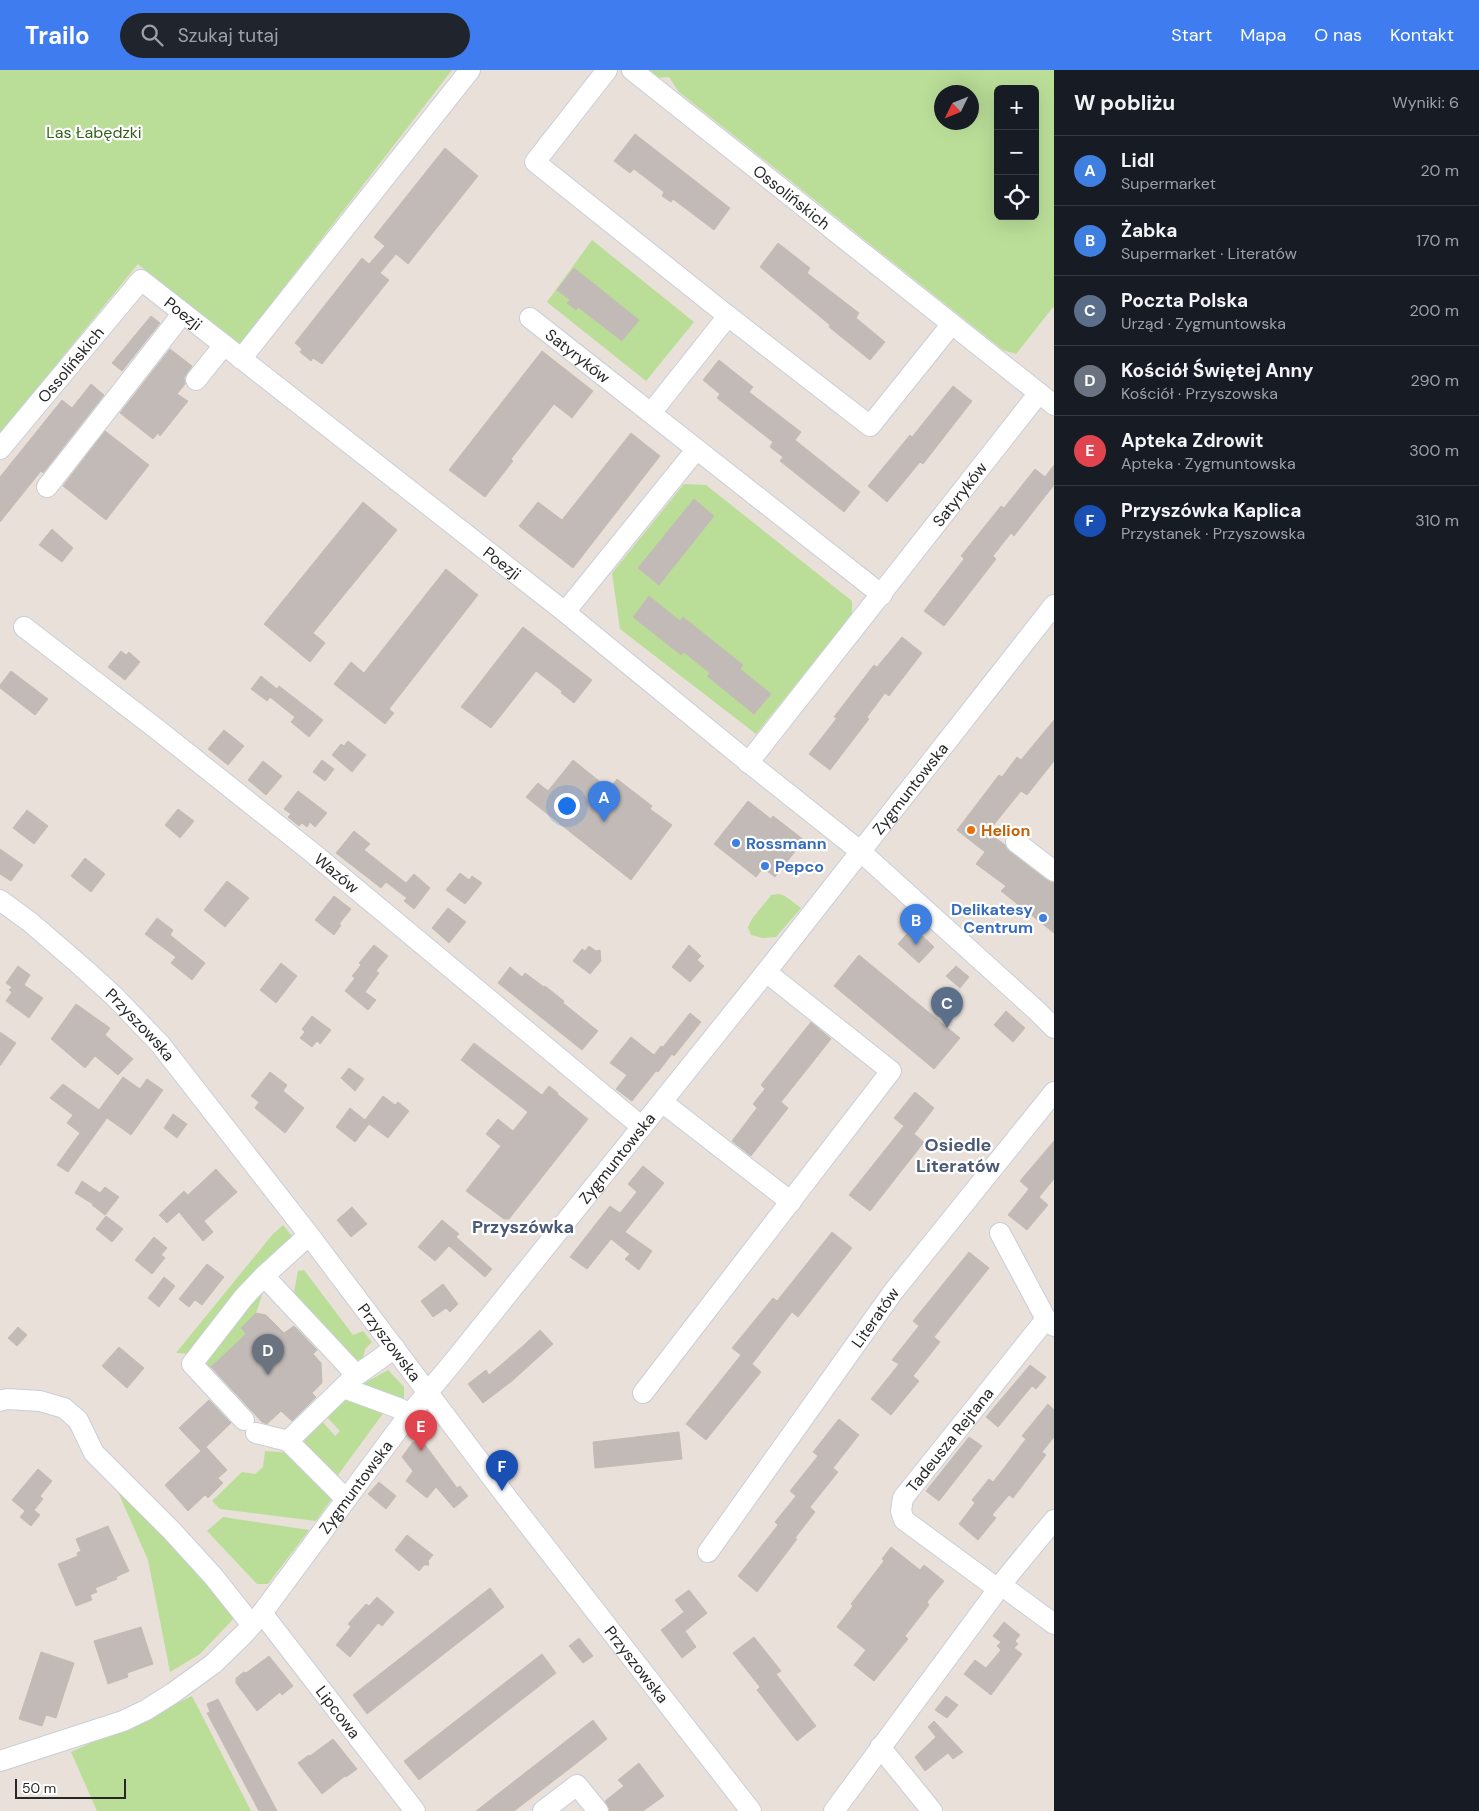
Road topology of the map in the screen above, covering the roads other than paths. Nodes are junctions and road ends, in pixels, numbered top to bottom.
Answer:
1 (470, 70) edge
2 (607, 70) edge
3 (632, 70) edge
4 (141, 280) joint
5 (182, 313) junction
6 (728, 316) junction
7 (530, 318) dead end
8 (951, 325) junction
9 (224, 345) junction
10 (241, 359) junction
11 (196, 380) dead end
12 (1046, 399) edge
13 (651, 413) junction
14 (0, 449) edge
15 (696, 450) junction
16 (47, 487) dead end
17 (882, 595) junction
18 (1054, 605) edge
19 (565, 612) junction
20 (24, 627) dead end
21 (748, 762) junction
22 (1016, 842) dead end
23 (860, 851) junction
24 (1054, 871) edge
25 (0, 900) edge
26 (766, 972) junction
27 (1054, 1028) edge
28 (1054, 1092) edge
29 (662, 1102) junction
30 (642, 1127) junction
31 (791, 1202) junction
32 (1000, 1233) dead end
33 (309, 1235) junction
34 (264, 1276) junction
35 (1050, 1322) edge
36 (395, 1348) junction
37 (349, 1382) junction
38 (428, 1392) junction
39 (643, 1392) dead end
40 (0, 1401) edge
41 (401, 1409) dead end
42 (288, 1441) junction
43 (346, 1500) junction
44 (1054, 1520) edge
45 (708, 1552) dead end
46 (1000, 1587) junction
47 (257, 1619) junction
48 (1054, 1624) edge
49 (880, 1748) junction
50 (0, 1762) edge
51 (415, 1811) edge
52 (543, 1811) edge
53 (598, 1811) edge
54 (751, 1811) edge
55 (834, 1811) edge
56 (932, 1811) edge

1 - 10 street
2 - 6 street
3 - 8 street, Ossolińskich
4 - 5 street, Poezji
4 - 14 street, Ossolińskich
5 - 9 street, Poezji
5 - 16 street
6 - 8 street
6 - 13 street
7 - 13 street, Satyryków
8 - 12 street, Ossolińskich
9 - 10 street, Poezji
9 - 11 street
10 - 19 street, Poezji
12 - 17 street, Satyryków
13 - 15 street, Satyryków
15 - 17 street, Satyryków
15 - 19 street
17 - 21 street, Satyryków
18 - 23 street, Zygmuntowska
19 - 21 street, Poezji
20 - 30 street, Wazów
21 - 23 street, Poezji
22 - 24 street
23 - 26 street, Zygmuntowska
23 - 27 street
25 - 33 street, Przyszowska
26 - 29 street, Zygmuntowska
26 - 31 street
28 - 45 street, Literatów
29 - 30 street, Zygmuntowska
29 - 31 street, Zygmuntowska
30 - 38 street, Zygmuntowska
31 - 39 street
32 - 35 street, Tadeusza Rejtana
33 - 34 street
33 - 36 street, Przyszowska
34 - 37 street
34 - 42 street
35 - 46 street, Tadeusza Rejtana
36 - 37 street
36 - 38 street, Przyszowska
37 - 41 street
37 - 42 street
38 - 43 street, Zygmuntowska
38 - 54 street, Przyszowska
40 - 47 street, Lipcowa
42 - 43 street
43 - 47 street, Zygmuntowska
44 - 46 street
46 - 48 street
46 - 49 street
47 - 50 street, Zygmuntowska
47 - 51 street, Lipcowa
49 - 55 street
49 - 56 street
52 - 53 street

